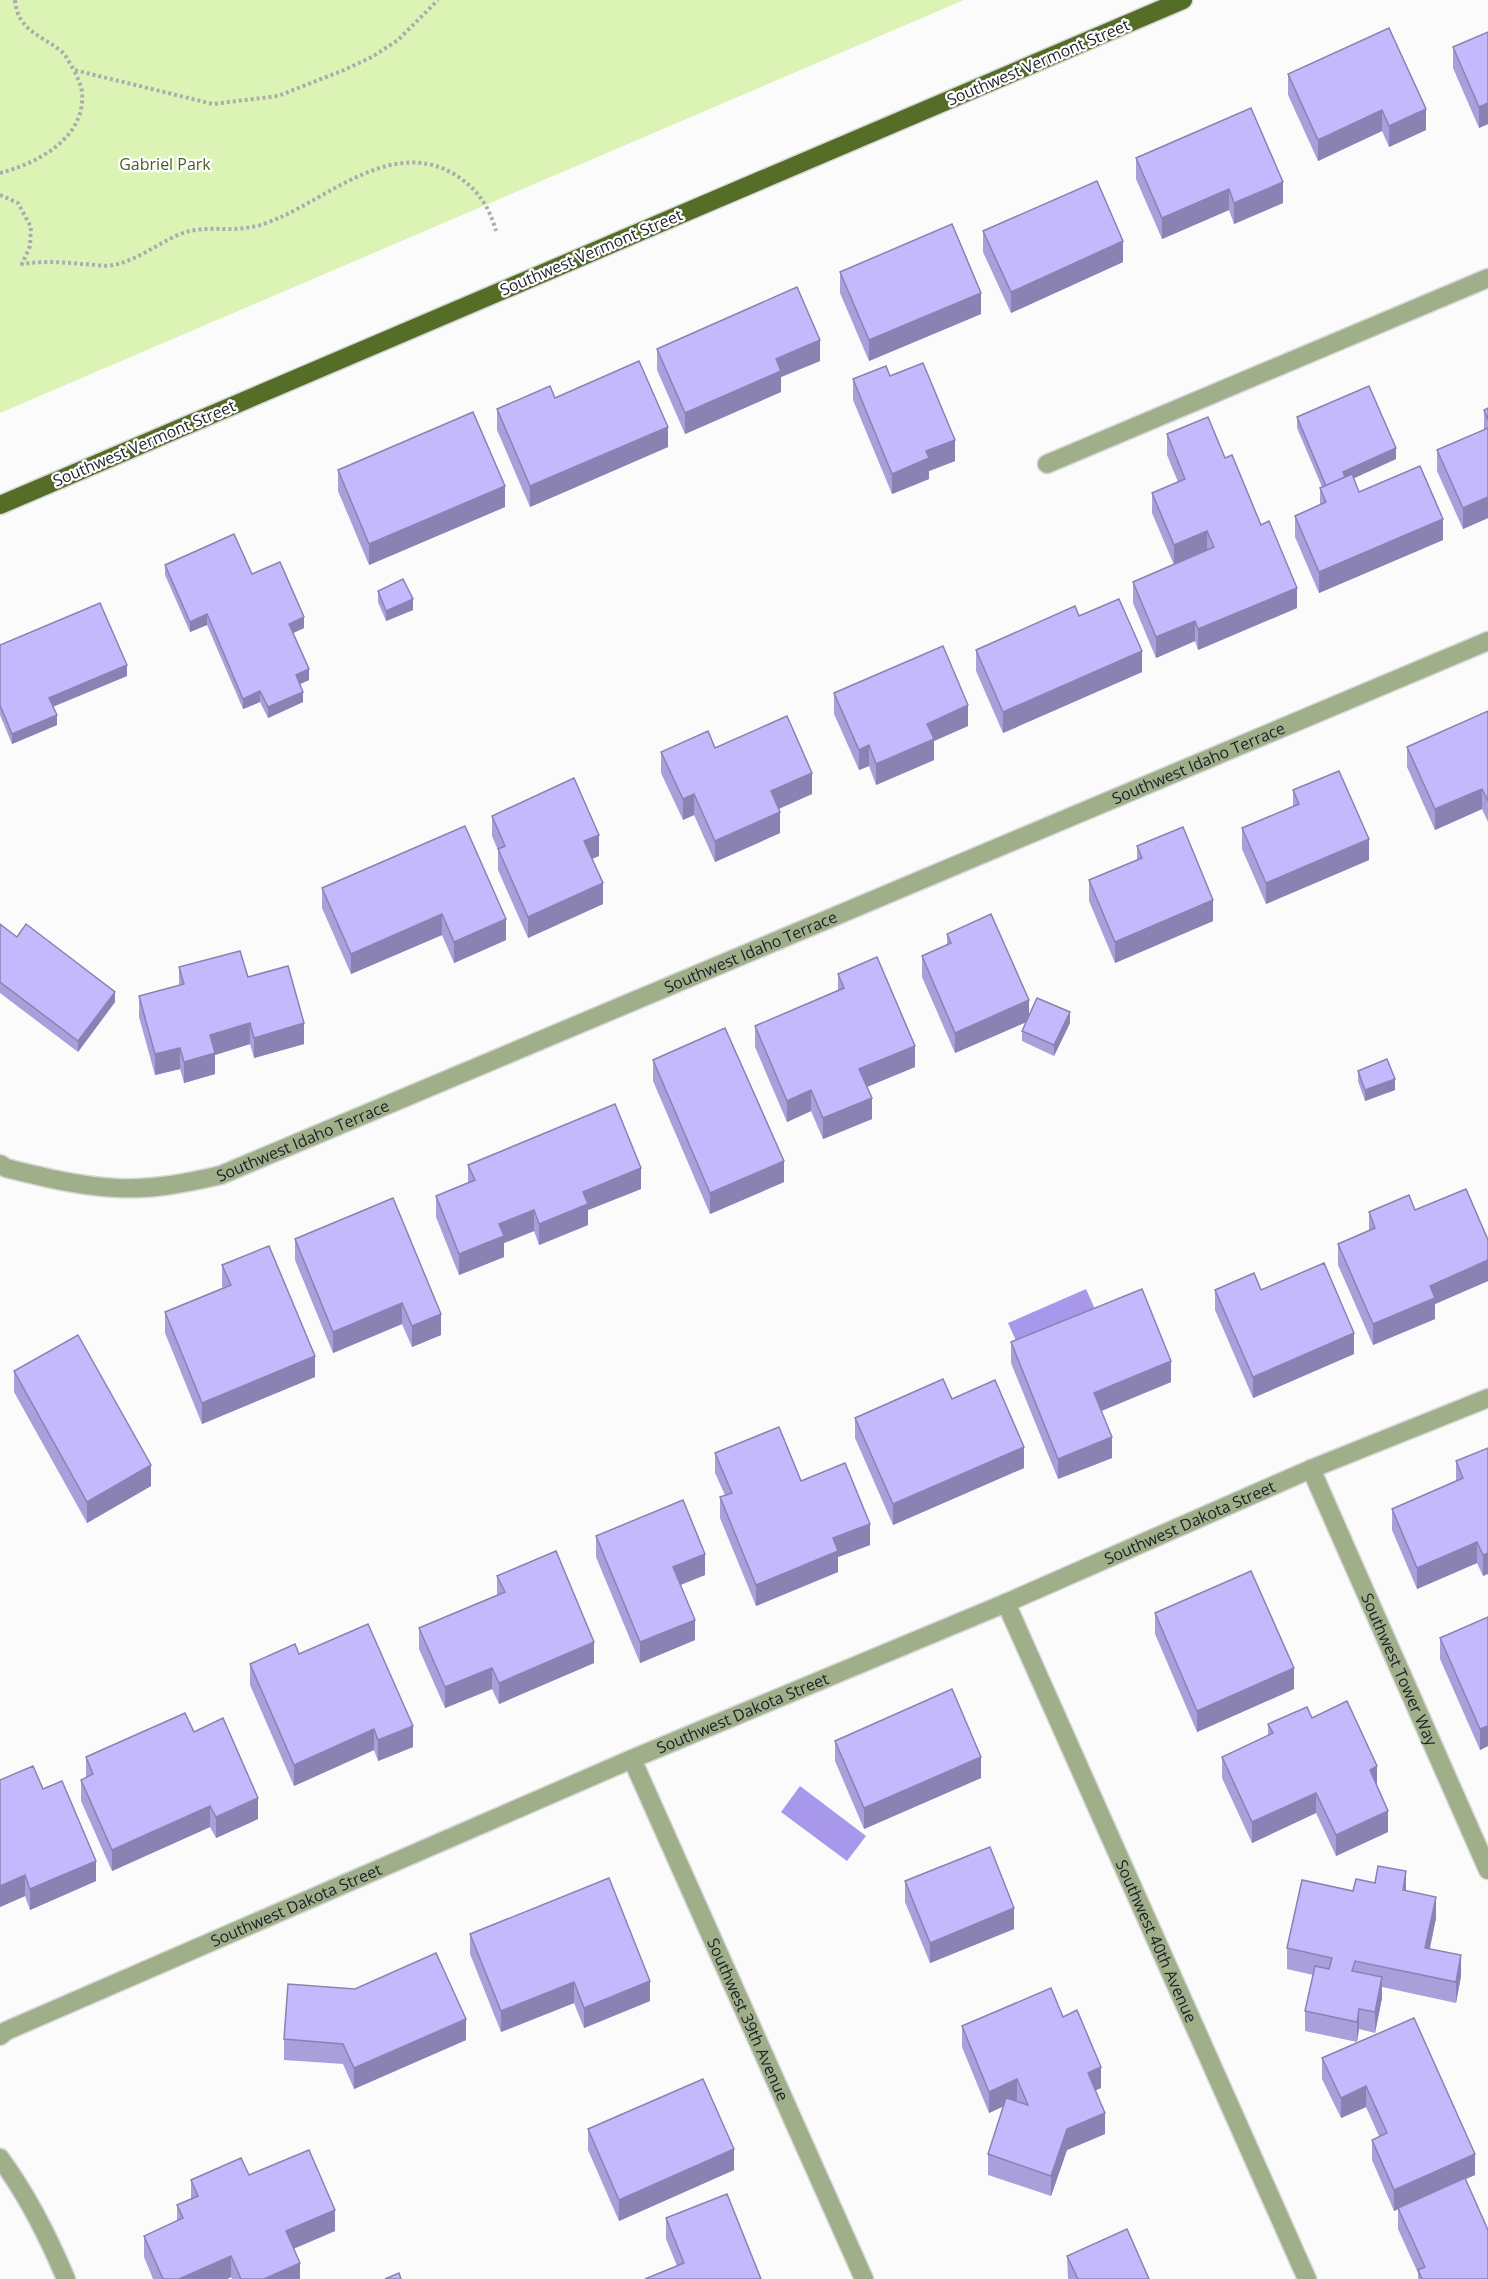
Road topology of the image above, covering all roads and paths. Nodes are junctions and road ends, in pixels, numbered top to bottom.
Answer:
1 (15, 0) edge
2 (438, 0) edge
3 (1183, 0) edge
4 (75, 70) junction
5 (0, 173) edge
6 (0, 195) edge
7 (496, 231) dead end
8 (1488, 278) edge
9 (1047, 464) dead end
10 (0, 505) edge
11 (1488, 641) edge
12 (0, 1164) edge
13 (1488, 1398) edge
14 (1311, 1470) junction
15 (1006, 1603) junction
16 (632, 1759) junction
17 (1488, 1870) edge
18 (0, 2036) edge
19 (0, 2158) edge
20 (66, 2279) edge
21 (864, 2279) edge
22 (1307, 2279) edge

1 - 4 path
2 - 4 path
3 - 10 main road, Southwest Vermont Street
4 - 5 path
6 - 7 path
8 - 9 street
11 - 12 street, Southwest Idaho Terrace
13 - 14 street, Southwest Dakota Street
14 - 15 street, Southwest Dakota Street
14 - 17 street, Southwest Tower Way
15 - 16 street, Southwest Dakota Street
15 - 22 street, Southwest 40th Avenue
16 - 18 street, Southwest Dakota Street
16 - 21 street, Southwest 39th Avenue
19 - 20 street

